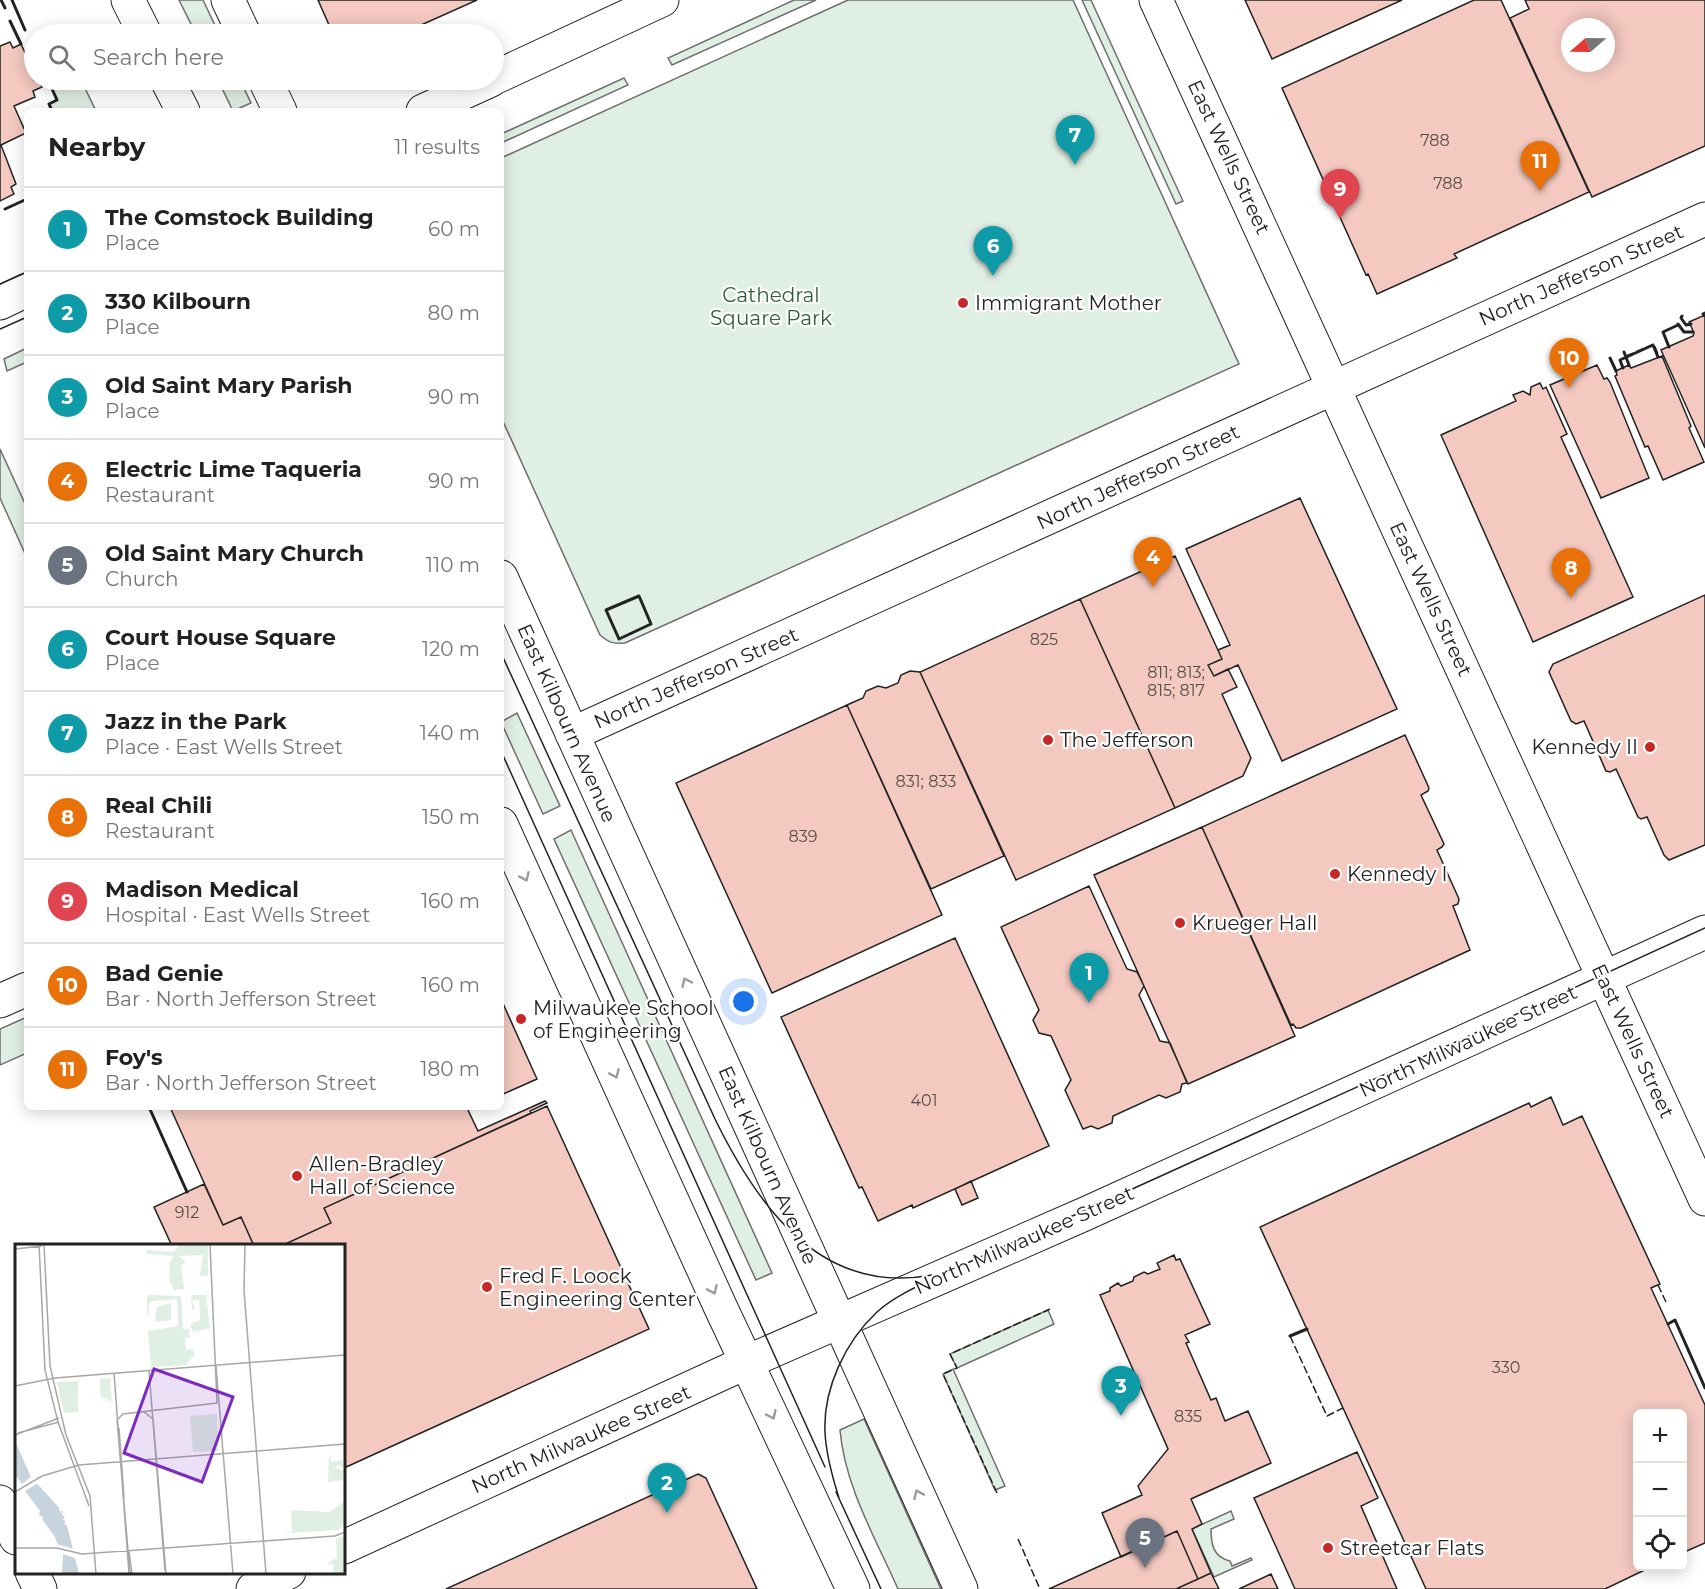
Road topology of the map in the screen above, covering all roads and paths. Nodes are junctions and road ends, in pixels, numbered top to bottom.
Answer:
1 (128, 0) edge
2 (228, 0) edge
3 (662, 0) edge
4 (1156, 0) edge
5 (140, 24) edge
6 (239, 24) edge
7 (504, 73) edge
8 (172, 90) edge
9 (270, 90) edge
10 (468, 90) edge
11 (181, 108) edge
12 (279, 108) edge
13 (429, 108) edge
14 (1705, 219) edge
15 (24, 291) edge
16 (0, 303) edge
17 (1334, 387) junction
18 (504, 584) edge
19 (572, 734) junction
20 (504, 831) edge
21 (1705, 933) edge
22 (1604, 979) junction
23 (24, 990) edge
24 (0, 1001) edge
25 (1705, 1199) edge
26 (839, 1323) junction
27 (747, 1362) junction
28 (0, 1502) edge
29 (15, 1536) edge
30 (345, 1548) edge
31 (33, 1574) edge
32 (285, 1574) edge
33 (40, 1589) edge
34 (253, 1589) edge
35 (853, 1589) edge
36 (961, 1589) edge

1 - 5 street
2 - 6 street
3 - 7 street
4 - 17 street, East Wells Street
8 - 11 street
9 - 12 street
10 - 13 street
14 - 17 street, North Jefferson Street
15 - 16 street
17 - 19 street, North Jefferson Street
17 - 22 street, East Wells Street
18 - 19 street, East Kilbourn Avenue
26 -> 19 street, East Kilbourn Avenue
20 -> 27 street
21 - 22 street, North Milwaukee Street
22 - 25 street, East Wells Street
22 - 26 street, North Milwaukee Street
23 - 24 street
26 - 27 street, North Milwaukee Street
36 -> 26 street, East Kilbourn Avenue
27 - 30 street, North Milwaukee Street
27 -> 35 street
28 - 29 street
31 - 33 street
32 - 34 street

